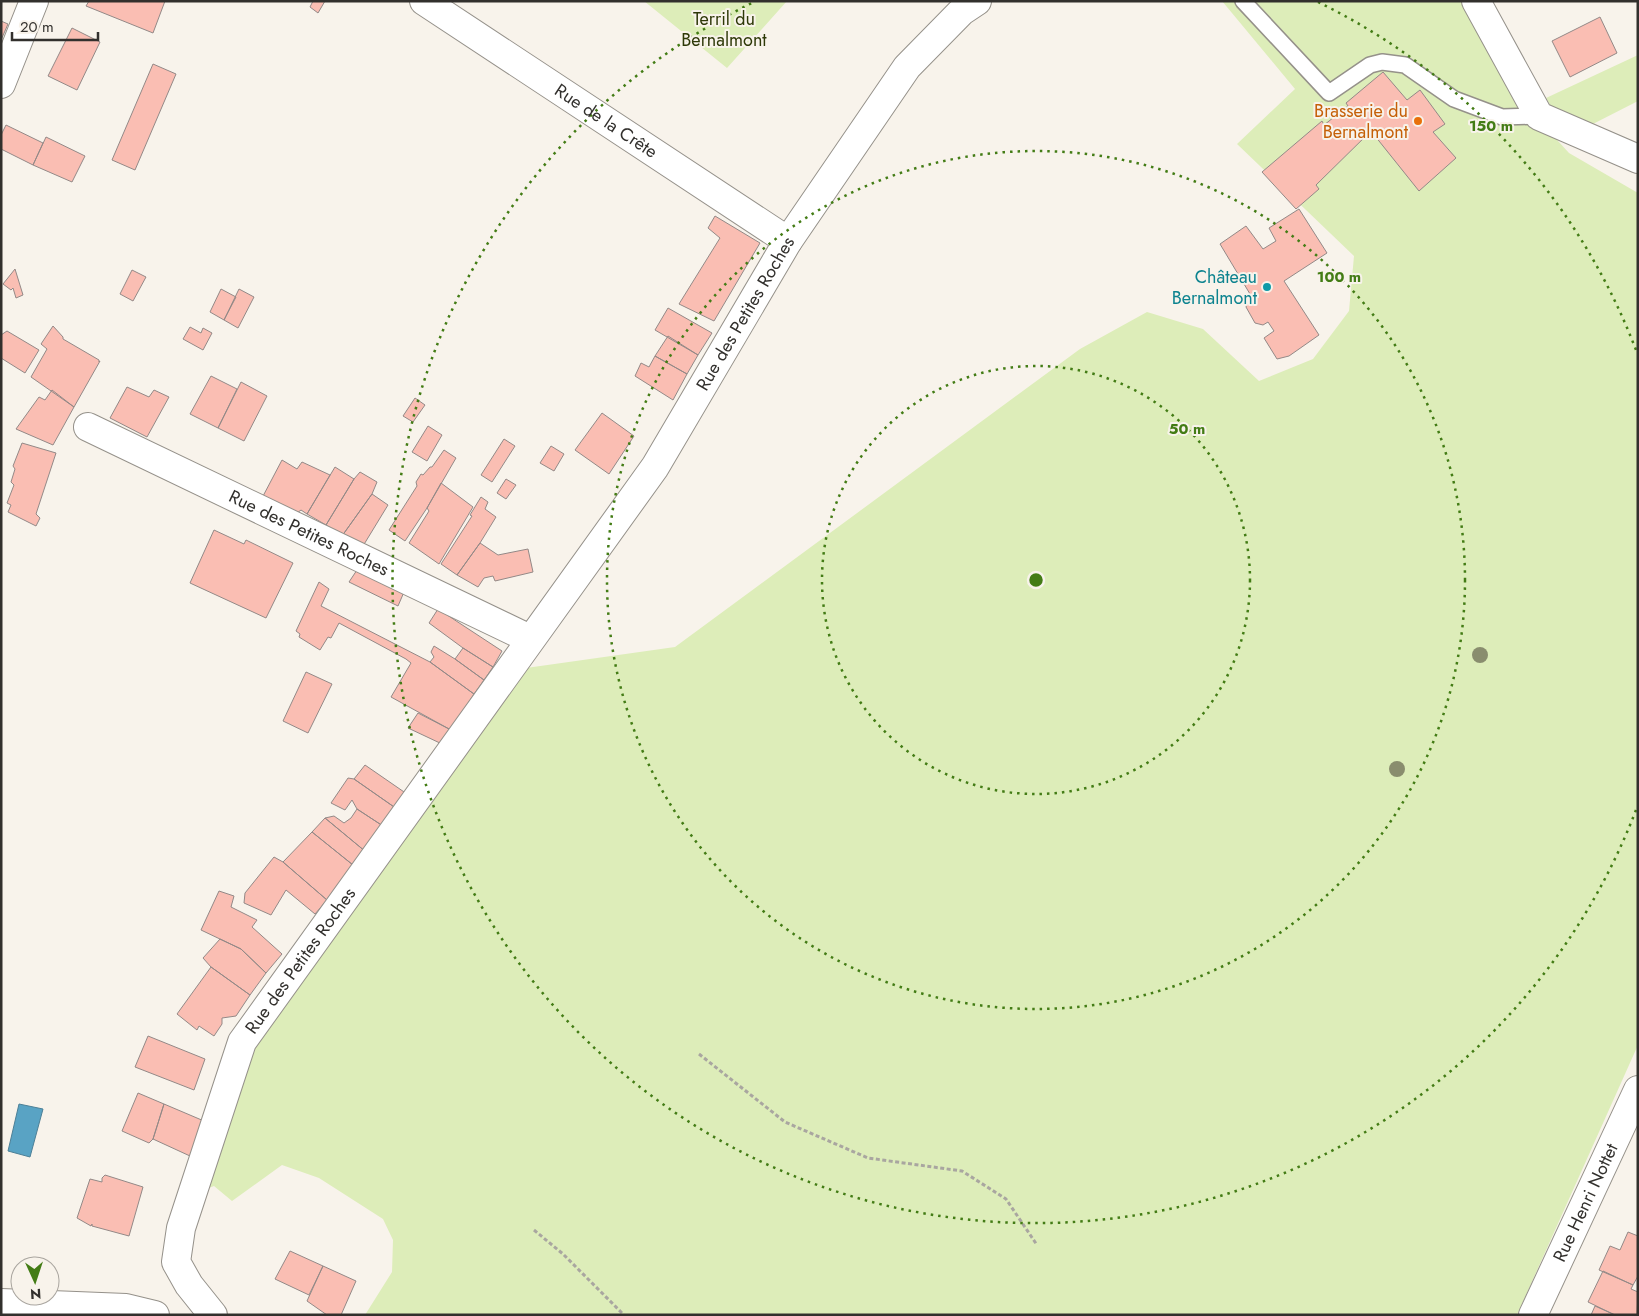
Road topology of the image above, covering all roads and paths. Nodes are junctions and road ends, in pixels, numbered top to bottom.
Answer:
1 (34, 1) edge
2 (424, 1) edge
3 (977, 1) edge
4 (1243, 1) edge
5 (1476, 1) edge
6 (1, 84) edge
7 (1538, 116) junction
8 (1638, 159) edge
9 (788, 241) junction
10 (88, 427) dead end
11 (530, 640) junction
12 (699, 1054) dead end
13 (1638, 1090) edge
14 (534, 1230) dead end
15 (1037, 1245) dead end
16 (1, 1303) edge
17 (155, 1315) edge
18 (213, 1315) edge
19 (624, 1315) edge
20 (1533, 1315) edge

1 - 6 street
2 - 9 street, Rue de la Crête
3 - 9 street, Rue des Petites Roches
4 - 7 lane
5 - 7 street
7 - 8 street
9 - 11 street, Rue des Petites Roches
10 - 11 street, Rue des Petites Roches
11 - 18 street, Rue des Petites Roches
12 - 15 path
13 - 20 street, Rue Henri Nottet
14 - 19 path
16 - 17 street

